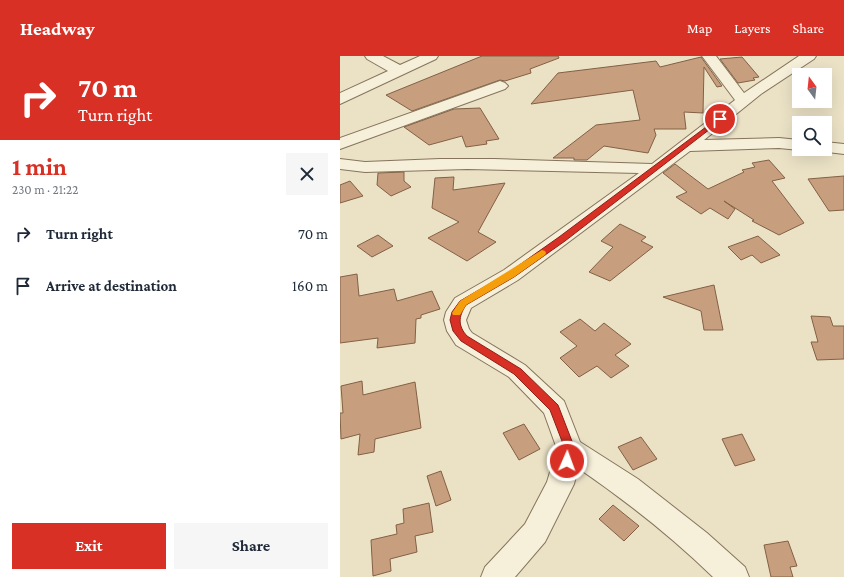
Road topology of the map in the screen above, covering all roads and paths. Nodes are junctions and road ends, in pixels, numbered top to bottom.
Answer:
1 (372, 56) edge
2 (431, 56) edge
3 (709, 56) edge
4 (809, 56) edge
5 (400, 71) junction
6 (500, 86) dead end
7 (340, 99) edge
8 (743, 101) junction
9 (340, 144) edge
10 (792, 144) edge
11 (686, 146) junction
12 (832, 148) edge
13 (844, 149) edge
14 (340, 164) edge
15 (656, 169) junction
16 (570, 449) junction
17 (496, 577) edge
18 (734, 577) edge

1 - 5 street
2 - 5 street
3 - 8 street
4 - 8 street
5 - 7 street
6 - 9 street
8 - 11 street
10 - 11 street
11 - 15 street
12 - 13 street
14 - 15 street
15 - 16 street
16 - 17 street
16 - 18 street

